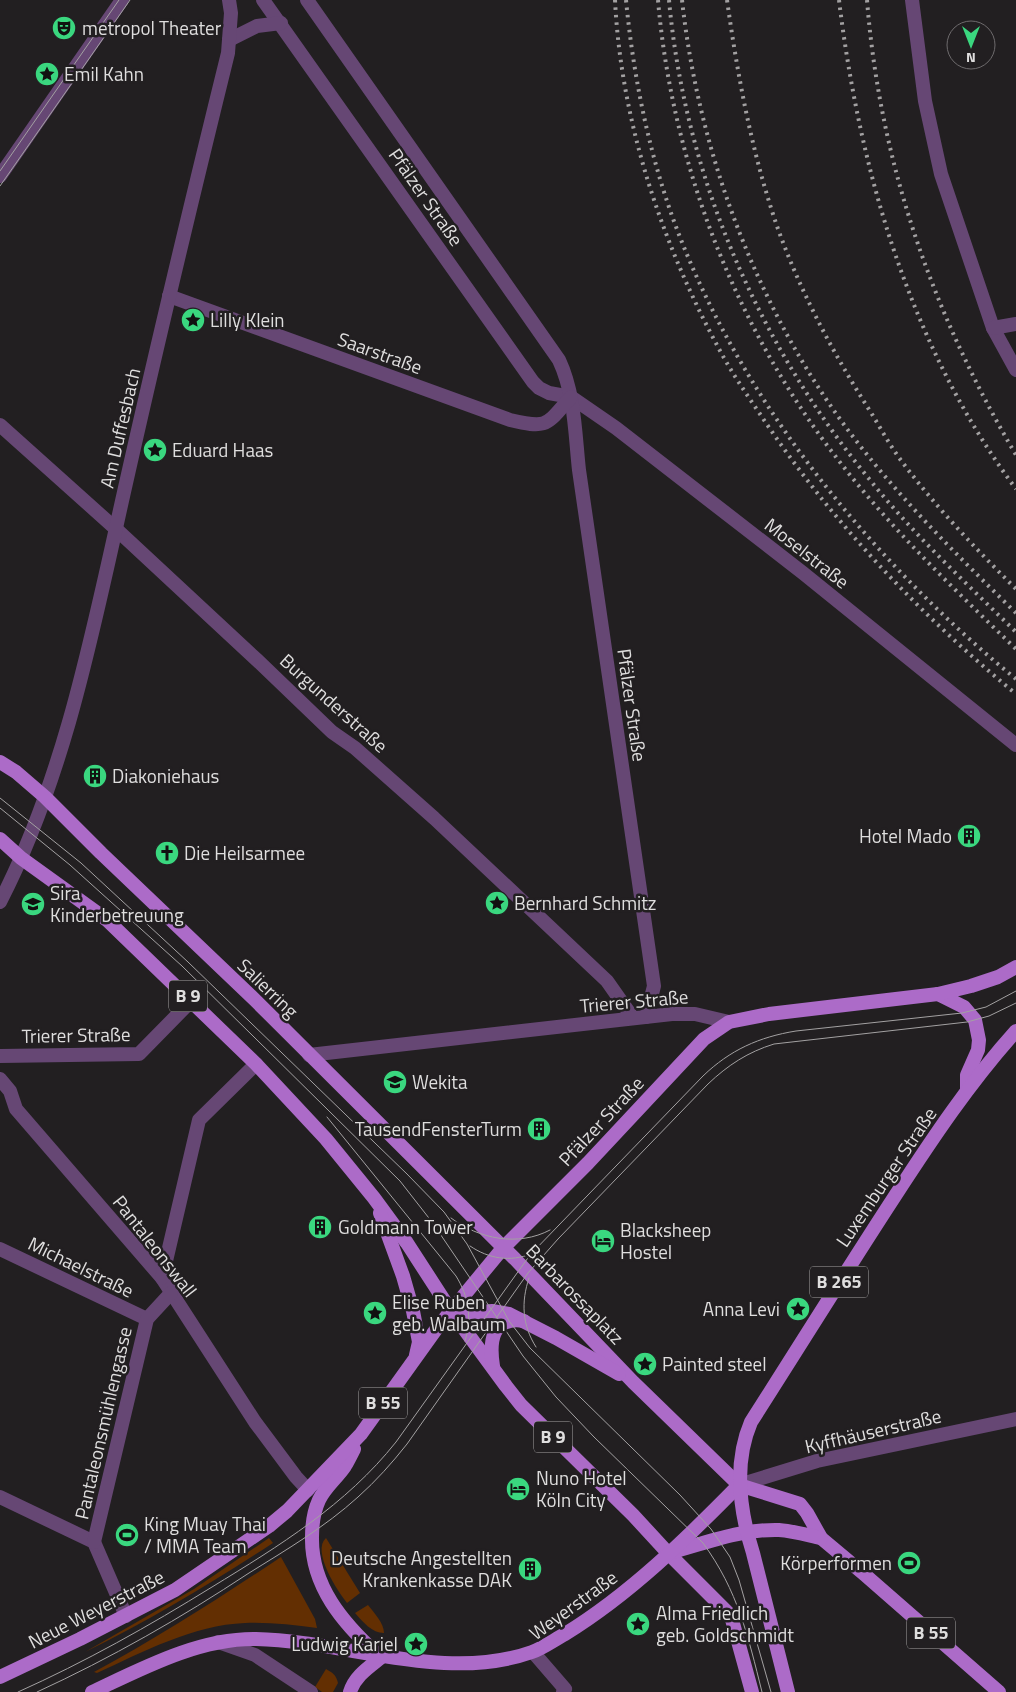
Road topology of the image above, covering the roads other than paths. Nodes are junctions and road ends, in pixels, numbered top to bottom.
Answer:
1 (122, 0) edge
2 (229, 0) edge
3 (264, 0) edge
4 (307, 0) edge
5 (912, 0) edge
6 (281, 23) junction
7 (229, 40) junction
8 (0, 176) edge
9 (169, 296) junction
10 (1016, 324) edge
11 (993, 328) junction
12 (1016, 370) edge
13 (571, 397) junction
14 (0, 425) edge
15 (116, 529) junction
16 (1016, 745) edge
17 (0, 762) edge
18 (45, 797) junction
19 (0, 839) edge
20 (21, 858) junction
21 (0, 902) edge
22 (1016, 967) edge
23 (938, 994) junction
24 (192, 1000) junction
25 (640, 1017) junction
26 (729, 1022) junction
27 (1016, 1031) edge
28 (310, 1055) junction
29 (0, 1056) edge
30 (256, 1064) junction
31 (0, 1079) edge
32 (967, 1090) junction
33 (374, 1198) junction
34 (503, 1248) junction
35 (0, 1249) edge
36 (162, 1278) junction
37 (172, 1293) junction
38 (451, 1311) junction
39 (147, 1319) junction
40 (525, 1321) junction
41 (415, 1357) junction
42 (494, 1369) junction
43 (633, 1382) junction
44 (1016, 1419) edge
45 (361, 1434) junction
46 (740, 1485) junction
47 (308, 1490) junction
48 (0, 1497) edge
49 (746, 1532) junction
50 (821, 1538) junction
51 (94, 1542) junction
52 (668, 1554) junction
53 (126, 1616) junction
54 (218, 1642) junction
55 (533, 1652) junction
56 (381, 1655) junction
57 (0, 1677) edge
58 (92, 1692) edge
59 (311, 1692) edge
60 (350, 1692) edge
61 (563, 1692) edge
62 (752, 1692) edge
63 (788, 1692) edge
64 (999, 1692) edge

1 - 8 street
2 - 7 street, Am Duffesbach
3 - 6 street, Pfälzer Straße
4 - 13 street, Pfälzer Straße
5 - 11 street
6 - 7 street
6 - 13 street, Pfälzer Straße
7 - 9 street, Am Duffesbach
9 - 13 street, Saarstraße
9 - 15 street, Am Duffesbach
10 - 11 street
11 - 12 street
13 - 16 street, Moselstraße
13 - 25 street, Pfälzer Straße
14 - 15 street, Burgunderstraße
15 - 18 street, Am Duffesbach
15 - 25 street, Burgunderstraße
17 - 18 main road, Salierring / B 9
18 - 20 street, Am Duffesbach
18 - 28 main road, Salierring / B 9
19 - 20 main road, B 9
20 - 21 street, Am Duffesbach
20 - 24 main road, B 9
22 - 23 main road, Trierer Straße
23 - 26 main road, Trierer Straße
23 - 32 main road
24 - 29 street, Trierer Straße
24 - 30 main road, B 9
25 - 26 street, Trierer Straße
25 - 28 street, Trierer Straße
26 - 34 main road, Pfälzer Straße
27 - 32 main road, Luxemburger Straße / B 265
28 - 34 main road, Salierring / B 9
30 - 33 main road, B 9
30 - 36 street
31 - 36 street, Pantaleonswall
32 - 46 main road, Luxemburger Straße / B 265
33 - 38 main road, B 9
33 - 41 main road
34 - 38 main road, Barbarossaplatz
34 - 43 main road, Barbarossaplatz / B 9
35 - 39 street, Michaelstraße
36 - 37 street, Pantaleonswall
37 - 39 street, Pantaleonsmühlengasse
37 - 47 street, Pantaleonswall
38 - 40 main road, Barbarossaplatz
38 - 41 main road, Neue Weyerstraße / B 55
38 - 42 main road, B 9
39 - 51 street, Pantaleonsmühlengasse
40 - 42 main road
40 - 43 main road, Barbarossaplatz / B 9
41 - 45 main road, Neue Weyerstraße / B 55
42 - 52 main road, B 9
43 - 46 main road, Barbarossaplatz / B 9
44 - 46 street, Kyffhäuserstraße
45 - 47 main road, Neue Weyerstraße / B 55
45 - 56 main road
46 - 49 main road
46 - 50 main road, Barbarossaplatz / B 55
46 - 52 main road
47 - 53 main road, Neue Weyerstraße / B 55
48 - 51 street
49 - 50 main road, B 55
49 - 52 main road, B 55
49 - 63 main road
50 - 64 main road, B 55
51 - 53 street
52 - 55 main road, Weyerstraße / B 55
52 - 62 main road, B 9
53 - 57 main road, Neue Weyerstraße / B 55
54 - 56 main road, B 55
54 - 58 main road, B 55
54 - 59 street
55 - 56 main road, B 55
55 - 61 street, Weyerstraße
56 - 60 main road

